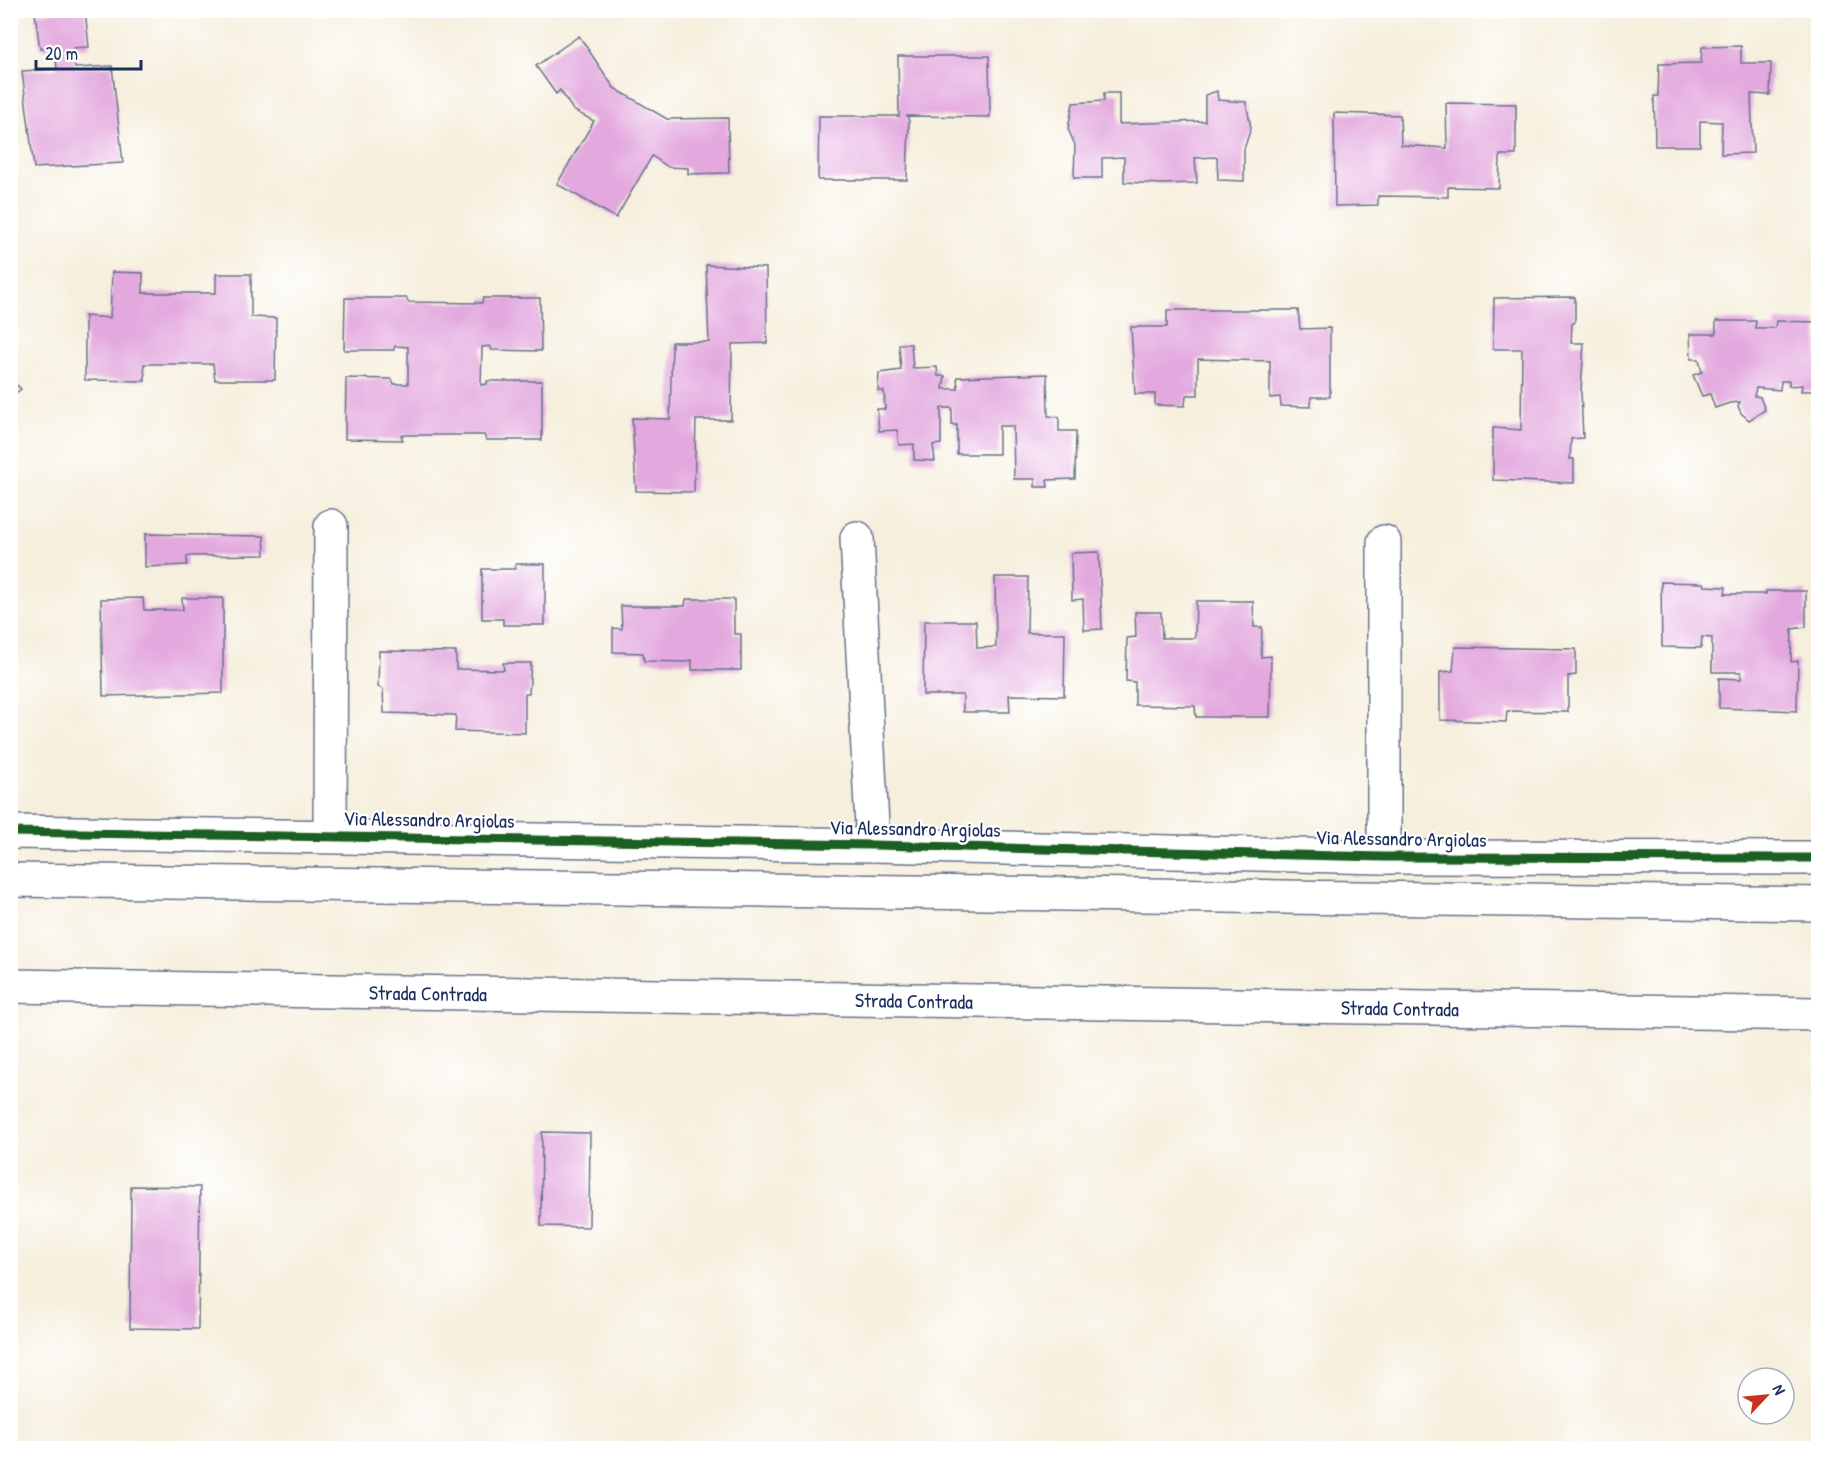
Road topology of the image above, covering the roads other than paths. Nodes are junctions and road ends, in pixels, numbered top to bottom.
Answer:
1 (331, 526) dead end
2 (857, 538) dead end
3 (1384, 542) dead end
4 (10, 832) edge
5 (330, 836) junction
6 (873, 845) junction
7 (1384, 857) junction
8 (1818, 858) edge
9 (10, 880) edge
10 (1818, 904) edge
11 (10, 986) edge
12 (1818, 1014) edge

1 - 5 street, Via Alessandro Argiolas
2 - 6 street, Via Alessandro Argiolas
3 - 7 street, Via Alessandro Argiolas
4 - 5 street, Via Alessandro Argiolas
5 - 6 street, Via Alessandro Argiolas
6 - 7 street, Via Alessandro Argiolas
7 - 8 street, Via Alessandro Argiolas
9 - 10 street
11 - 12 street, Strada Contrada

